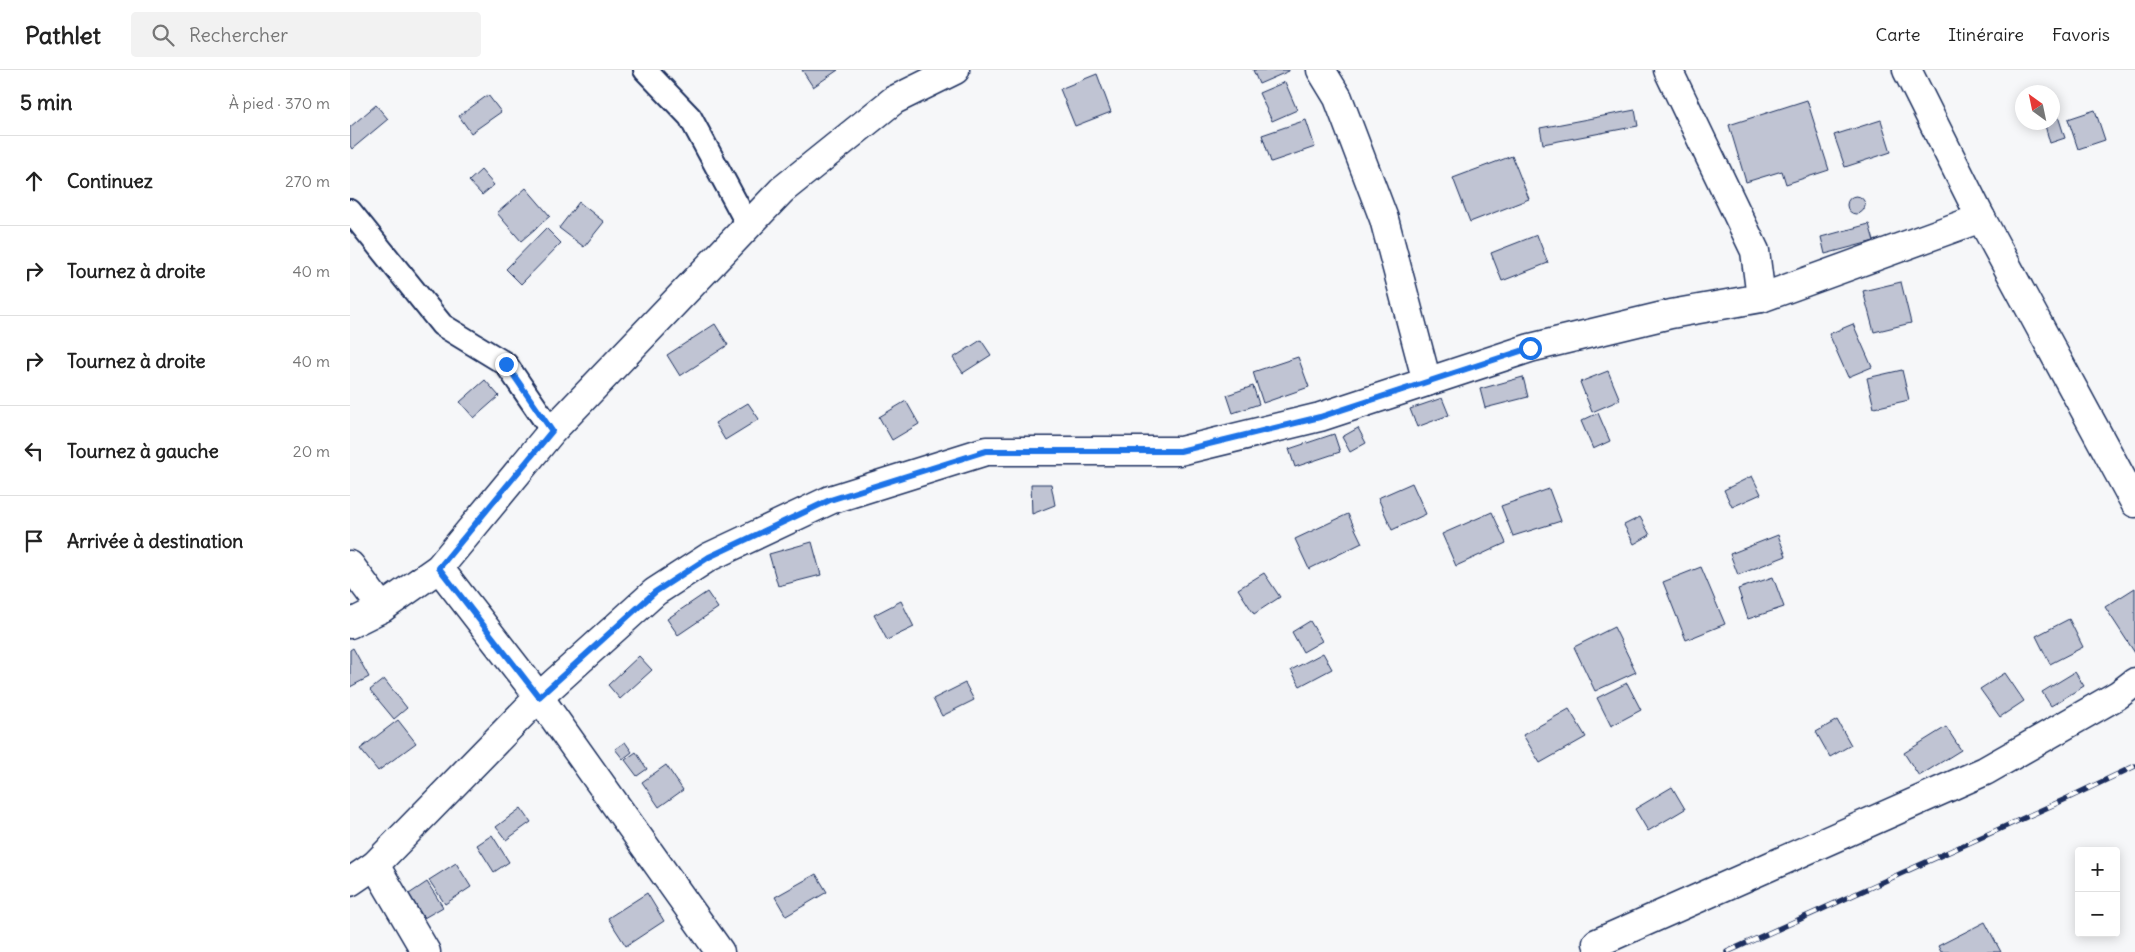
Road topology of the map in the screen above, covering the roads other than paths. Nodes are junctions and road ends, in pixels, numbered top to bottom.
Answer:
1 (646, 70) edge
2 (955, 70) edge
3 (1321, 70) edge
4 (1668, 70) edge
5 (1906, 70) edge
6 (350, 211) edge
7 (1982, 218) junction
8 (748, 225) junction
9 (1760, 298) junction
10 (1427, 382) junction
11 (552, 431) junction
12 (2135, 503) edge
13 (350, 564) edge
14 (439, 568) junction
15 (382, 608) junction
16 (350, 624) edge
17 (2135, 682) edge
18 (539, 697) junction
19 (375, 865) junction
20 (350, 882) edge
21 (1597, 943) dead end
22 (426, 952) edge
23 (720, 952) edge

1 - 8 street
2 - 8 street
3 - 10 street
4 - 9 street
5 - 7 street
6 - 11 street
7 - 9 street
7 - 12 street
8 - 11 street
9 - 10 street
10 - 18 street
11 - 14 street
13 - 15 street
14 - 15 street
14 - 18 street
15 - 16 street
17 - 21 street
18 - 19 street
18 - 23 street
19 - 20 street
19 - 22 street

